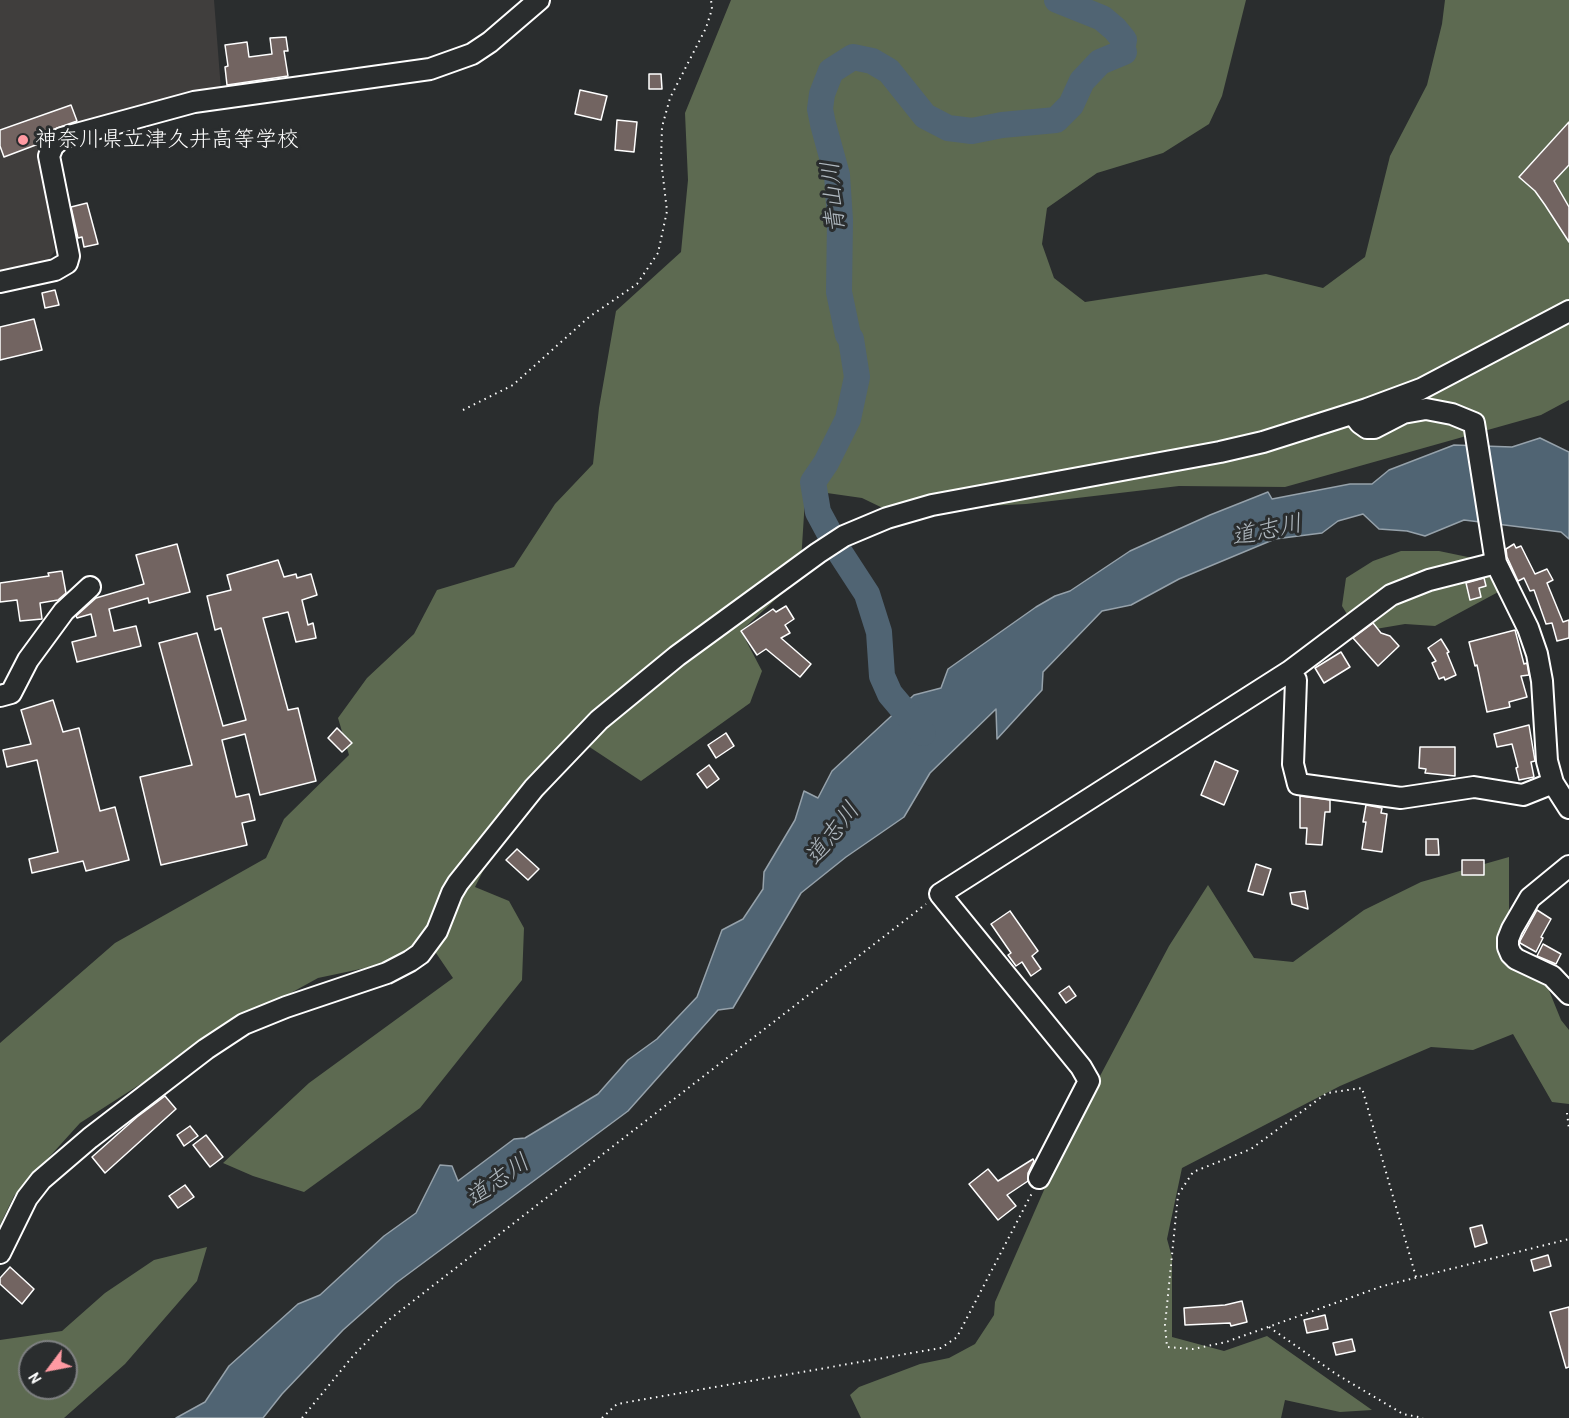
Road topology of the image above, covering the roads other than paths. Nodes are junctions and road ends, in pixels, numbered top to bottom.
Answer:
1 (539, 0) edge
2 (0, 282) edge
3 (1569, 311) edge
4 (1353, 414) junction
5 (1495, 553) junction
6 (90, 587) dead end
7 (1290, 670) junction
8 (0, 696) edge
9 (1553, 783) junction
10 (1569, 808) edge
11 (1569, 866) edge
12 (1569, 994) edge
13 (1039, 1178) road end
14 (0, 1253) edge

1 - 2 street
3 - 4 street
4 - 5 street
4 - 14 street
5 - 7 street
5 - 9 street
6 - 8 street
7 - 9 street
7 - 13 street
9 - 10 street
11 - 12 street

